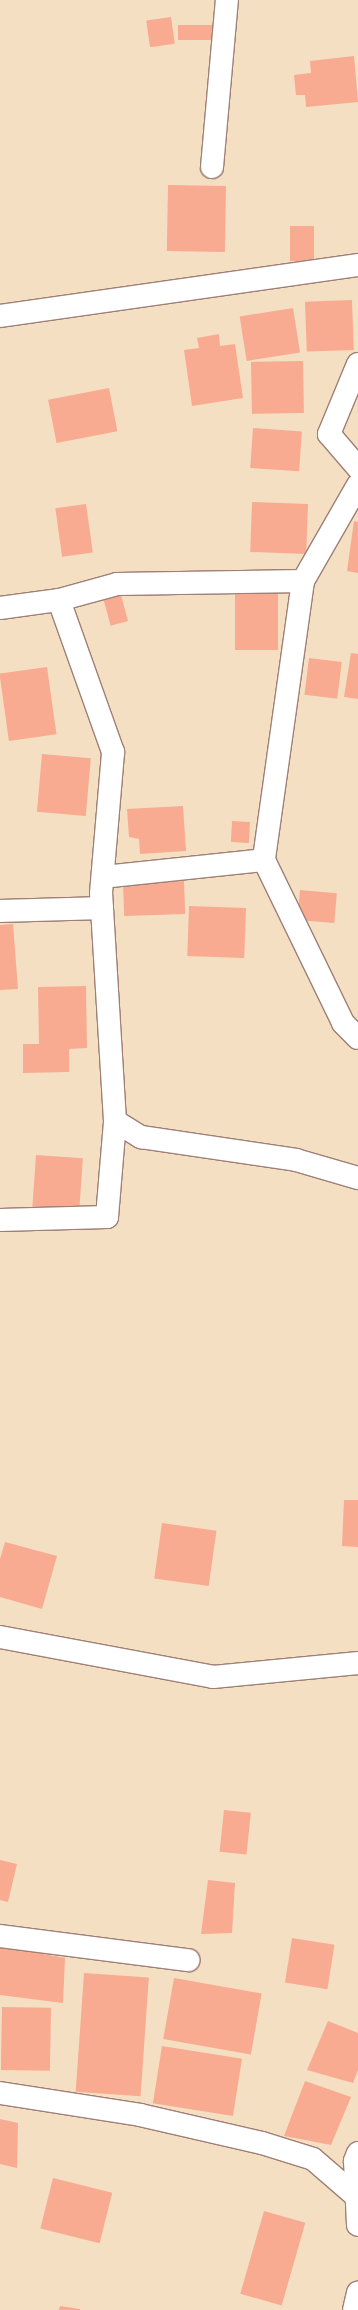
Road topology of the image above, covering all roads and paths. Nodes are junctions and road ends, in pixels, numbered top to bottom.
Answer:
1 (227, 0) edge
2 (212, 167) dead end
3 (358, 265) edge
4 (0, 316) edge
5 (358, 364) edge
6 (358, 468) edge
7 (358, 485) edge
8 (303, 581) junction
9 (59, 600) junction
10 (0, 608) edge
11 (264, 860) junction
12 (103, 877) junction
13 (102, 908) junction
14 (0, 911) edge
15 (358, 1038) edge
16 (115, 1121) junction
17 (358, 1178) edge
18 (0, 1220) edge
19 (0, 1637) edge
20 (358, 1663) edge
21 (0, 1936) edge
22 (188, 1960) dead end
23 (0, 2093) edge
24 (358, 2153) edge
25 (356, 2197) junction
26 (358, 2225) edge
27 (358, 2292) edge
28 (354, 2310) edge

1 - 2 street
3 - 4 street
5 - 6 street
7 - 8 street
8 - 9 street
8 - 11 street
9 - 10 street
9 - 12 street
11 - 12 street
11 - 15 street
12 - 13 street
13 - 14 street
13 - 16 street
16 - 17 street
16 - 18 street
19 - 20 street
21 - 22 street
23 - 25 street
24 - 25 street
25 - 26 street
27 - 28 street

